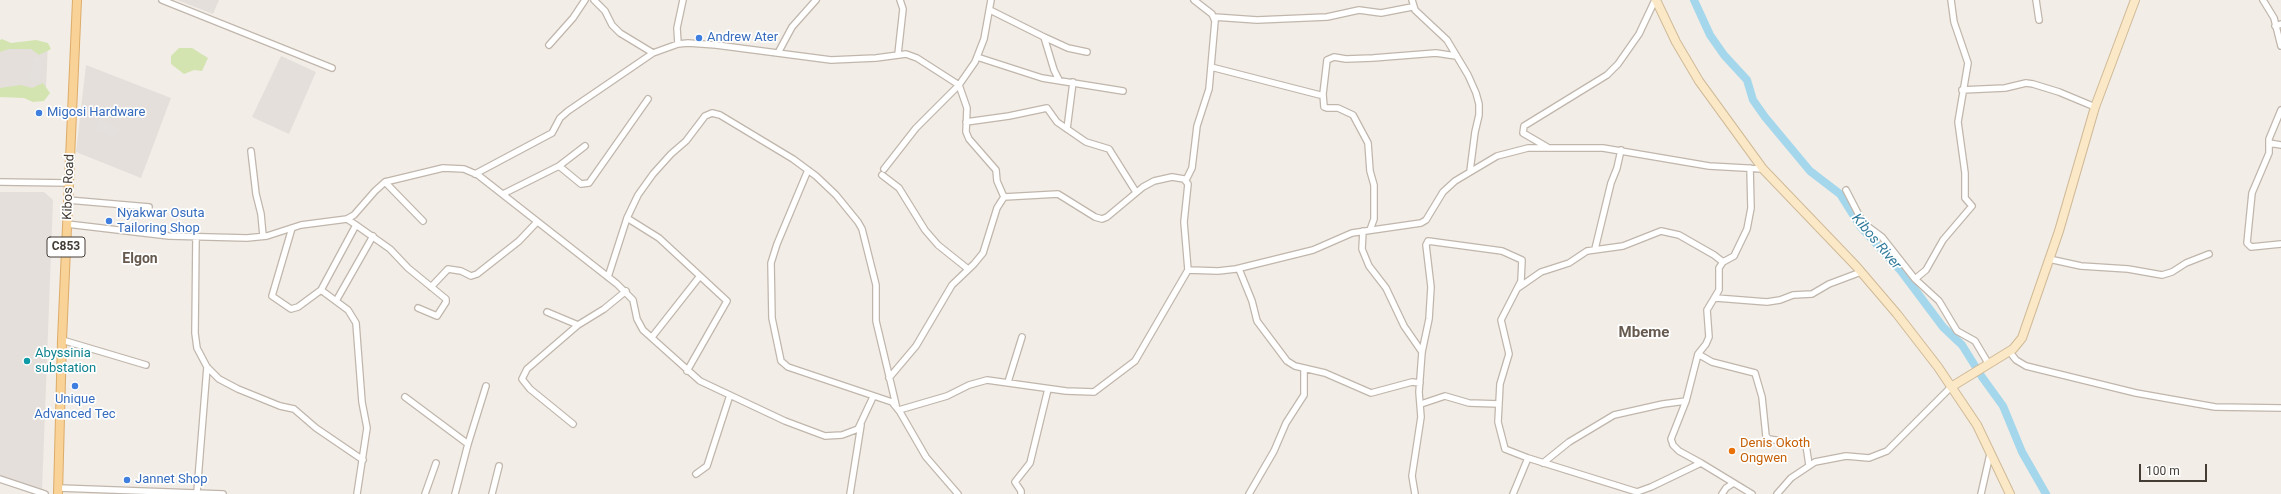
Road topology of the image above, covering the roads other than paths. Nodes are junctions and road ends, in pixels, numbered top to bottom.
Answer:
1 (77, 0) edge
2 (162, 0) edge
3 (585, 0) edge
4 (594, 0) edge
5 (682, 0) edge
6 (816, 0) edge
7 (900, 0) edge
8 (991, 0) edge
9 (1194, 0) edge
10 (1412, 0) edge
11 (1655, 0) edge
12 (1951, 0) edge
13 (2036, 0) edge
14 (2135, 0) edge
15 (2263, 0) edge
16 (1412, 7) junction
17 (990, 10) junction
18 (1214, 17) junction
19 (2039, 20) dead end
20 (2278, 25) edge
21 (1044, 37) junction
22 (678, 44) junction
23 (549, 45) dead end
24 (2281, 46) edge
25 (1087, 52) dead end
26 (653, 53) junction
27 (778, 53) junction
28 (898, 54) junction
29 (977, 56) junction
30 (1456, 56) junction
31 (1211, 67) junction
32 (332, 68) dead end
33 (1059, 80) junction
34 (1073, 82) junction
35 (959, 84) junction
36 (1962, 90) junction
37 (1122, 92) dead end
38 (1320, 95) dead end
39 (648, 99) dead end
40 (2095, 107) junction
41 (2281, 110) edge
42 (966, 122) junction
43 (1067, 128) junction
44 (2269, 143) junction
45 (2281, 145) edge
46 (585, 146) dead end
47 (1547, 148) junction
48 (1621, 150) junction
49 (251, 151) dead end
50 (559, 166) junction
51 (1750, 168) junction
52 (1763, 169) junction
53 (808, 170) junction
54 (1470, 171) junction
55 (475, 174) junction
56 (1186, 180) junction
57 (0, 182) edge
58 (385, 182) junction
59 (69, 183) junction
60 (1846, 190) dead end
61 (1136, 192) junction
62 (503, 194) junction
63 (1004, 197) junction
64 (68, 200) junction
65 (149, 207) dead end
66 (627, 218) junction
67 (347, 219) junction
68 (424, 221) dead end
69 (537, 222) junction
70 (67, 224) junction
71 (356, 225) junction
72 (292, 228) junction
73 (1370, 230) junction
74 (1363, 231) junction
75 (263, 236) junction
76 (372, 236) junction
77 (196, 237) junction
78 (2281, 244) edge
79 (1596, 249) junction
80 (2209, 254) dead end
81 (2049, 260) junction
82 (1723, 262) junction
83 (968, 269) junction
84 (1239, 269) junction
85 (1188, 270) junction
86 (1861, 272) junction
87 (700, 276) junction
88 (608, 277) junction
89 (1916, 279) junction
90 (430, 287) junction
91 (1517, 289) junction
92 (320, 290) junction
93 (626, 291) junction
94 (1716, 298) junction
95 (336, 301) junction
96 (418, 308) dead end
97 (547, 312) dead end
98 (578, 325) junction
99 (652, 337) junction
100 (1022, 338) dead end
101 (62, 340) junction
102 (2009, 351) junction
103 (1422, 352) junction
104 (1698, 354) junction
105 (146, 365) dead end
106 (1985, 365) junction
107 (207, 367) junction
108 (1304, 368) junction
109 (687, 371) junction
110 (889, 378) junction
111 (1008, 382) junction
112 (1420, 383) junction
113 (486, 386) dead end
114 (1951, 387) junction
115 (1048, 389) junction
116 (730, 395) junction
117 (873, 397) junction
118 (405, 398) dead end
119 (1686, 402) junction
120 (1421, 404) junction
121 (1499, 404) junction
122 (897, 408) junction
123 (2281, 408) edge
124 (573, 424) dead end
125 (861, 425) junction
126 (468, 444) junction
127 (1990, 454) junction
128 (1528, 458) junction
129 (363, 460) junction
130 (436, 463) dead end
131 (1543, 463) junction
132 (1701, 463) junction
133 (1809, 465) junction
134 (499, 466) dead end
135 (696, 474) dead end
136 (0, 479) edge
137 (1732, 484) junction
138 (58, 491) edge
139 (85, 492) edge
140 (197, 492) junction
141 (161, 493) edge
142 (45, 494) edge
143 (223, 494) edge
144 (357, 494) edge
145 (425, 494) edge
146 (455, 494) edge
147 (492, 494) edge
148 (850, 494) edge
149 (958, 494) edge
150 (1021, 494) edge
151 (1249, 494) edge
152 (1414, 494) edge
153 (1513, 494) edge
154 (1722, 494) edge
155 (1752, 494) edge
156 (1777, 494) edge
157 (1982, 494) edge
158 (2010, 494) edge

1 - 59 main road, Kibos Road / C853
2 - 32 street
3 - 23 street
4 - 26 street
5 - 22 street
6 - 27 street
7 - 28 street
8 - 17 street
9 - 18 street
10 - 16 street
11 - 47 street
11 - 52 main road
12 - 36 street
13 - 19 street
14 - 40 main road
15 - 20 street
16 - 18 street
16 - 30 street
17 - 21 street
17 - 29 street
18 - 31 street
20 - 24 street
21 - 25 street
21 - 33 street
22 - 26 street
22 - 27 street
26 - 55 street
27 - 28 street
28 - 35 street
29 - 33 street
29 - 35 street
30 - 54 street
30 - 73 street
31 - 38 street
31 - 56 street
33 - 34 street
34 - 37 street
34 - 43 street
35 - 42 street
35 - 83 street
36 - 40 street
36 - 89 street
39 - 50 street
40 - 81 main road
41 - 44 street
42 - 43 street
42 - 63 street
43 - 61 street
44 - 45 street
44 - 78 street
46 - 50 street
47 - 48 street
47 - 54 street
48 - 51 street
48 - 79 street
49 - 75 street
50 - 62 street
51 - 52 street
51 - 82 street
52 - 86 main road
53 - 66 street
53 - 110 street
53 - 117 street
54 - 73 street
55 - 58 street
55 - 62 street
56 - 61 street
56 - 85 street
57 - 59 street
58 - 67 street
58 - 68 street
59 - 64 main road, Kibos Road / C853
60 - 89 street
61 - 63 street
62 - 69 street
63 - 83 street
64 - 65 street
64 - 70 main road, Kibos Road / C853
66 - 87 street
66 - 88 street
67 - 71 street
67 - 72 street
69 - 88 street
69 - 90 street
70 - 77 street
70 - 101 main road, Kibos Road / C853
71 - 76 street
71 - 92 street
72 - 75 street
72 - 92 street
73 - 74 street
74 - 84 street
74 - 103 street
75 - 77 street
76 - 90 street
76 - 95 street
77 - 107 street
79 - 82 street
79 - 91 street
80 - 81 street
81 - 102 main road
82 - 94 street
83 - 110 street
84 - 85 street
84 - 108 street
85 - 115 street
86 - 94 street
86 - 114 main road
87 - 99 street
87 - 109 street
88 - 93 street
89 - 106 street
90 - 96 street
91 - 103 street
91 - 121 street
92 - 95 street
93 - 98 street
93 - 99 street
94 - 104 street
95 - 129 street
97 - 98 street
98 - 124 street
99 - 109 street
100 - 111 street
101 - 105 street
101 - 138 main road, Kibos Road / C853
102 - 106 main road
102 - 123 street
103 - 112 street
104 - 119 street
104 - 133 street
106 - 114 main road
107 - 129 street
107 - 140 street
108 - 112 street
108 - 151 street
109 - 116 street
110 - 122 street
111 - 115 street
111 - 122 street
112 - 120 street
113 - 126 street
114 - 127 main road
114 - 133 street
115 - 150 street
116 - 125 street
116 - 135 street
117 - 122 street
117 - 125 street
118 - 126 street
119 - 131 street
119 - 132 street
120 - 121 street
120 - 152 street
121 - 128 street
122 - 149 street
125 - 148 street
126 - 146 street
127 - 157 street
127 - 158 main road
128 - 131 street
128 - 153 street
129 - 144 street
130 - 145 street
131 - 132 street
132 - 137 street
133 - 156 street
134 - 147 street
136 - 142 street
137 - 154 street
137 - 155 street
138 - 139 street
139 - 141 street
140 - 141 street
140 - 143 street

